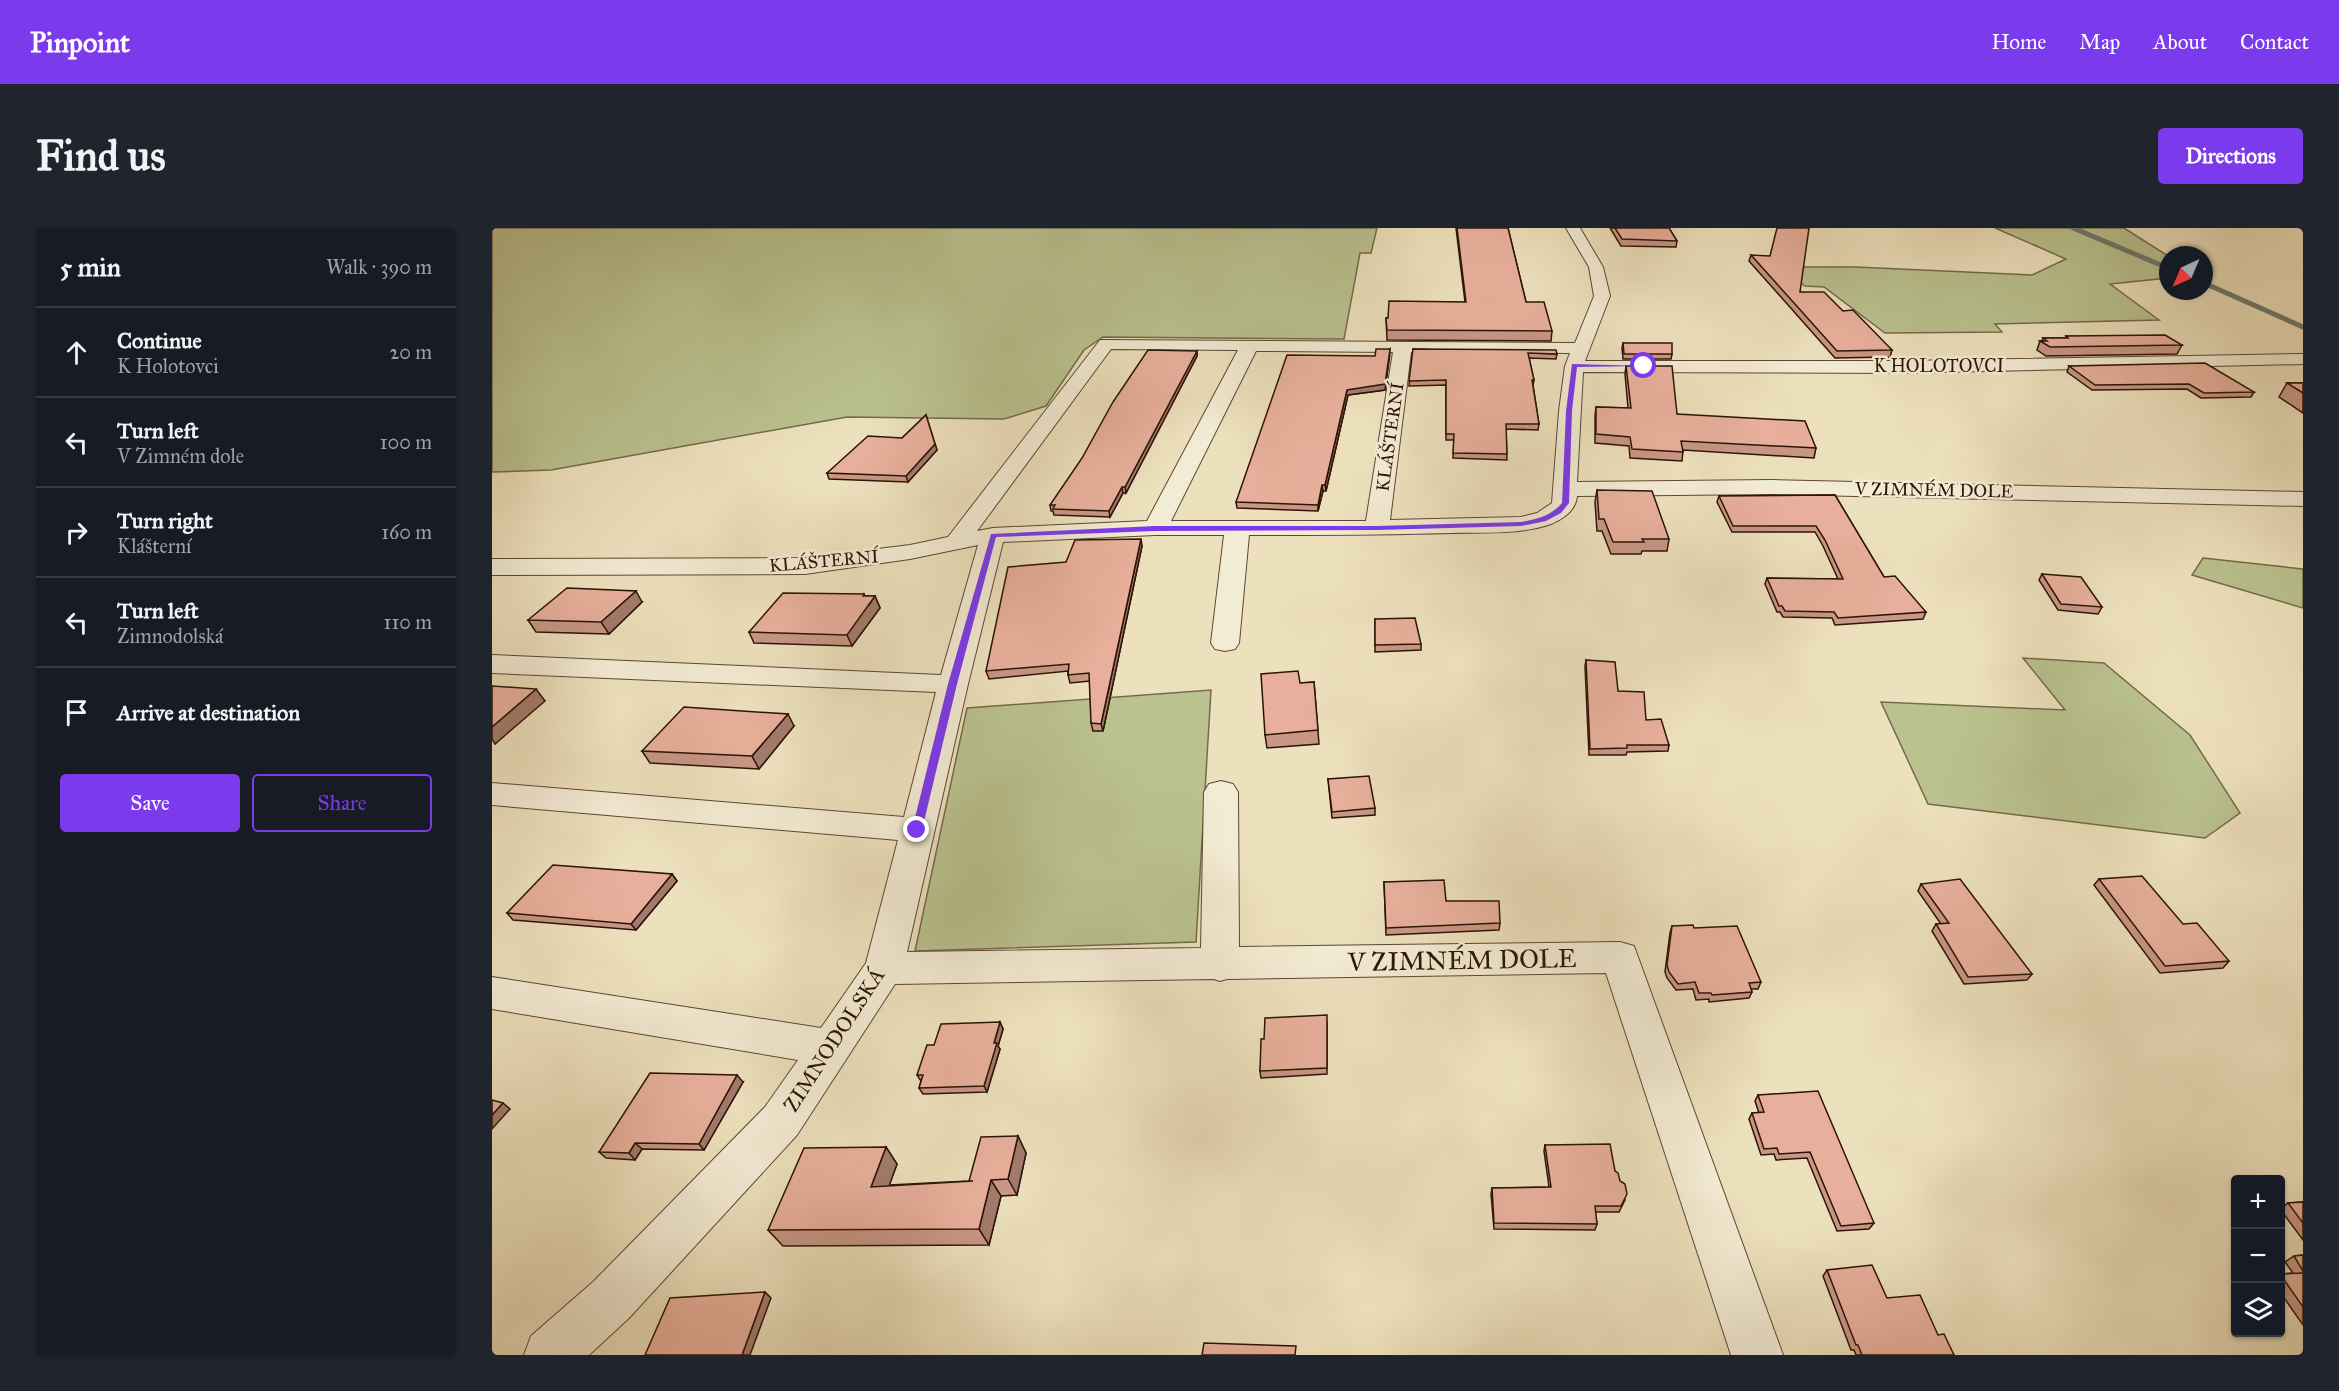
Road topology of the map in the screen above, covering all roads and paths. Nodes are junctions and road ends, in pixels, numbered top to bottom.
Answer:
1 (1573, 228) edge
2 (1250, 345) junction
3 (1403, 347) junction
4 (1578, 357) junction
5 (2303, 359) edge
6 (2303, 499) edge
7 (1562, 500) junction
8 (1155, 528) junction
9 (1377, 528) junction
10 (1237, 530) junction
11 (993, 535) junction
12 (956, 543) junction
13 (492, 567) edge
14 (1225, 643) dead end
15 (492, 664) edge
16 (953, 684) junction
17 (1221, 792) dead end
18 (492, 794) edge
19 (917, 830) junction
20 (1220, 965) junction
21 (884, 968) junction
22 (492, 993) edge
23 (830, 1047) junction
24 (550, 1355) edge
25 (1757, 1355) edge

1 - 4 street
2 - 3 street, K HOLOTOVCI
2 - 8 street
2 - 12 street, K HOLOTOVCI
3 - 4 street, K HOLOTOVCI
3 - 9 street, KLÁŠTERNÍ
4 - 5 street, K HOLOTOVCI
4 - 7 street
6 - 7 street, V ZIMNÉM DOLE
7 - 9 street, KLÁŠTERNÍ
8 - 10 street, KLÁŠTERNÍ
8 - 11 street, KLÁŠTERNÍ
9 - 10 street, KLÁŠTERNÍ
10 - 14 street
11 - 12 street, KLÁŠTERNÍ
11 - 16 street, ZIMNODOLSKÁ
12 - 13 street, KLÁŠTERNÍ
15 - 16 street
16 - 19 street, ZIMNODOLSKÁ
17 - 20 street
18 - 19 street
19 - 21 street, ZIMNODOLSKÁ
20 - 21 street, V ZIMNÉM DOLE
20 - 25 street, V ZIMNÉM DOLE
21 - 23 street, ZIMNODOLSKÁ
22 - 23 street
23 - 24 street, ZIMNODOLSKÁ

